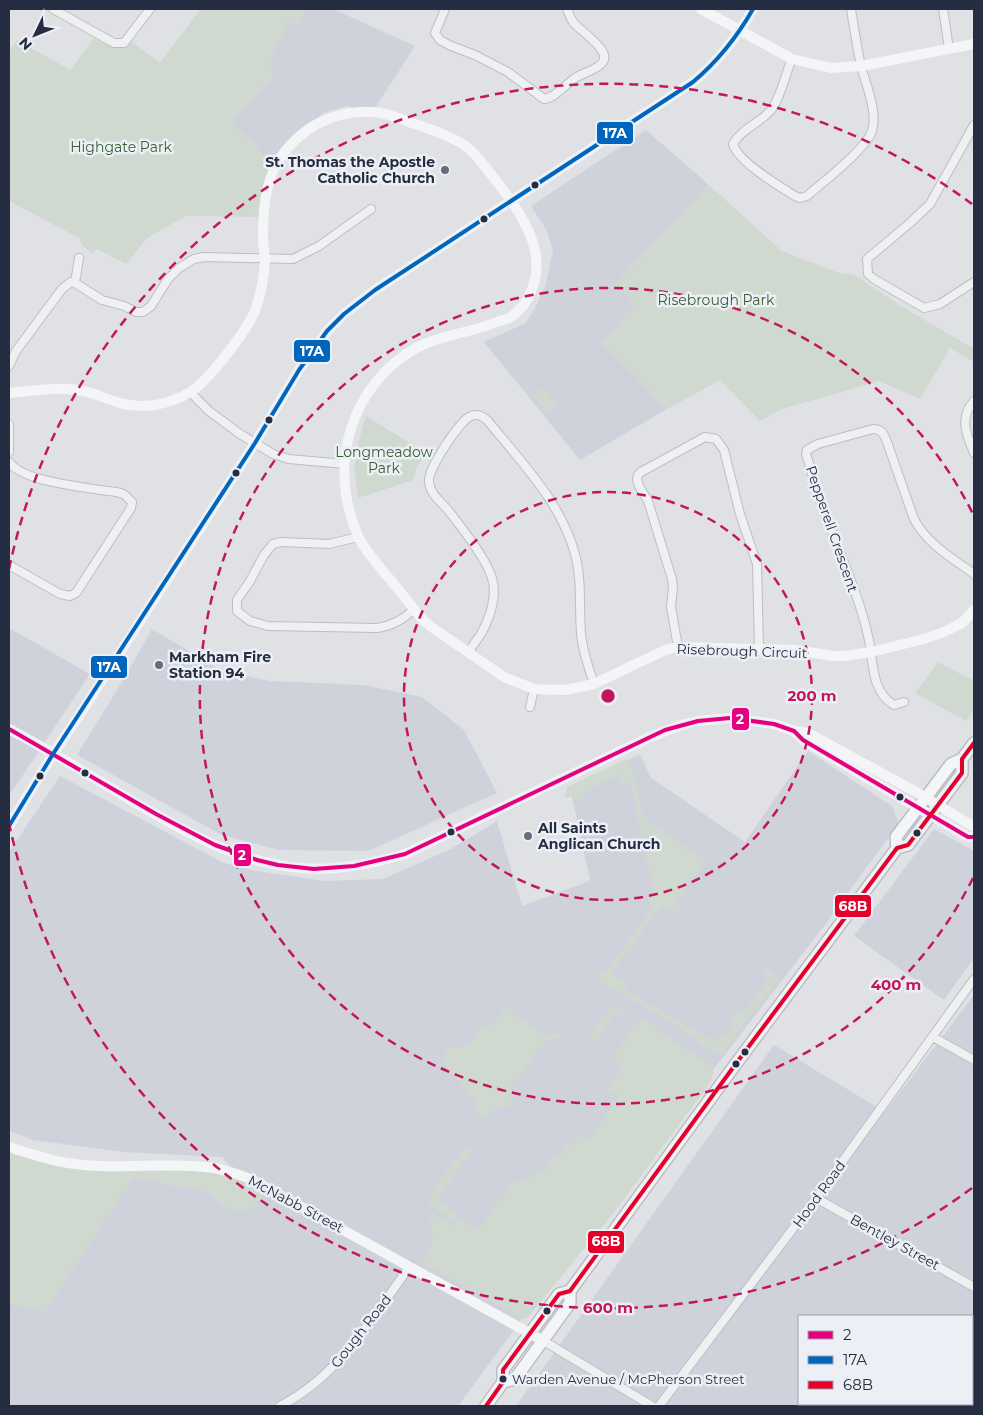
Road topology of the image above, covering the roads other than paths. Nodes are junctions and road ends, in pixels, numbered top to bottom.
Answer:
1 (52, 9) edge
2 (150, 9) edge
3 (445, 9) edge
4 (566, 9) edge
5 (701, 9) edge
6 (753, 9) edge
7 (851, 9) edge
8 (943, 9) edge
9 (740, 31) junction
10 (974, 44) edge
11 (949, 49) junction
12 (792, 59) junction
13 (861, 66) junction
14 (974, 125) edge
15 (510, 200) junction
16 (371, 209) dead end
17 (79, 258) dead end
18 (265, 259) junction
19 (974, 282) edge
20 (75, 284) junction
21 (9, 366) edge
22 (190, 392) junction
23 (9, 393) edge
24 (974, 401) edge
25 (9, 424) edge
26 (255, 443) junction
27 (9, 452) edge
28 (974, 453) edge
29 (9, 462) edge
30 (345, 464) junction
31 (358, 537) junction
32 (9, 565) edge
33 (974, 574) edge
34 (414, 609) junction
35 (974, 610) edge
36 (678, 647) junction
37 (759, 648) junction
38 (468, 652) junction
39 (870, 652) junction
40 (594, 684) junction
41 (534, 689) junction
42 (904, 702) dead end
43 (530, 707) dead end
44 (9, 728) edge
45 (794, 731) junction
46 (974, 743) edge
47 (53, 754) junction
48 (962, 759) junction
49 (925, 798) junction
50 (918, 808) junction
51 (934, 811) junction
52 (9, 826) edge
53 (974, 827) edge
54 (974, 837) edge
55 (897, 848) junction
56 (974, 979) edge
57 (933, 1037) junction
58 (974, 1060) edge
59 (9, 1146) edge
60 (816, 1198) junction
61 (410, 1266) junction
62 (974, 1287) edge
63 (570, 1291) junction
64 (530, 1333) junction
65 (542, 1340) junction
66 (503, 1382) junction
67 (280, 1406) edge
68 (486, 1406) edge
69 (652, 1406) edge
70 (659, 1406) edge

1 - 2 street
3 - 4 street
5 - 9 street
6 - 9 street
7 - 13 street
8 - 11 street
9 - 12 street
9 - 15 street
10 - 11 street
11 - 13 street
12 - 13 street
12 - 13 street
14 - 19 street
15 - 18 street, Risebrough Circuit
15 - 26 street
15 - 30 street, Risebrough Circuit
16 - 18 street
17 - 20 street
18 - 20 street
18 - 22 street, Risebrough Circuit
20 - 21 street
22 - 23 street, Risebrough Circuit
22 - 26 street
24 - 28 street
25 - 27 street
26 - 30 street
26 - 47 street
29 - 32 street
30 - 31 street, Risebrough Circuit
31 - 34 street, Risebrough Circuit
31 - 34 street
33 - 39 street, Pepperell Crescent
34 - 38 street, Risebrough Circuit
35 - 39 street, Risebrough Circuit
36 - 37 street, Risebrough Circuit
36 - 37 street
36 - 40 street, Risebrough Circuit
37 - 39 street, Risebrough Circuit
38 - 40 street
38 - 41 street, Risebrough Circuit
39 - 42 street
40 - 41 street, Risebrough Circuit
41 - 43 street
44 - 47 street
45 - 47 street
45 - 49 street
45 - 50 street
46 - 48 main road
47 - 52 street
48 - 49 main road
48 - 51 main road
49 - 50 main road
49 - 51 street
50 - 51 street
50 - 55 main road
51 - 53 street
51 - 54 street
51 - 55 main road
55 - 63 main road
56 - 57 street, Hood Road
57 - 58 street
57 - 60 street, Hood Road
59 - 61 street, McNabb Street
60 - 62 street, Bentley Street
60 - 70 street, Hood Road
61 - 64 street, McNabb Street
61 - 67 street, Gough Road
63 - 64 main road
63 - 65 main road
64 - 65 street, McNabb Street
64 - 66 main road
65 - 66 main road
65 - 69 street
66 - 68 main road

